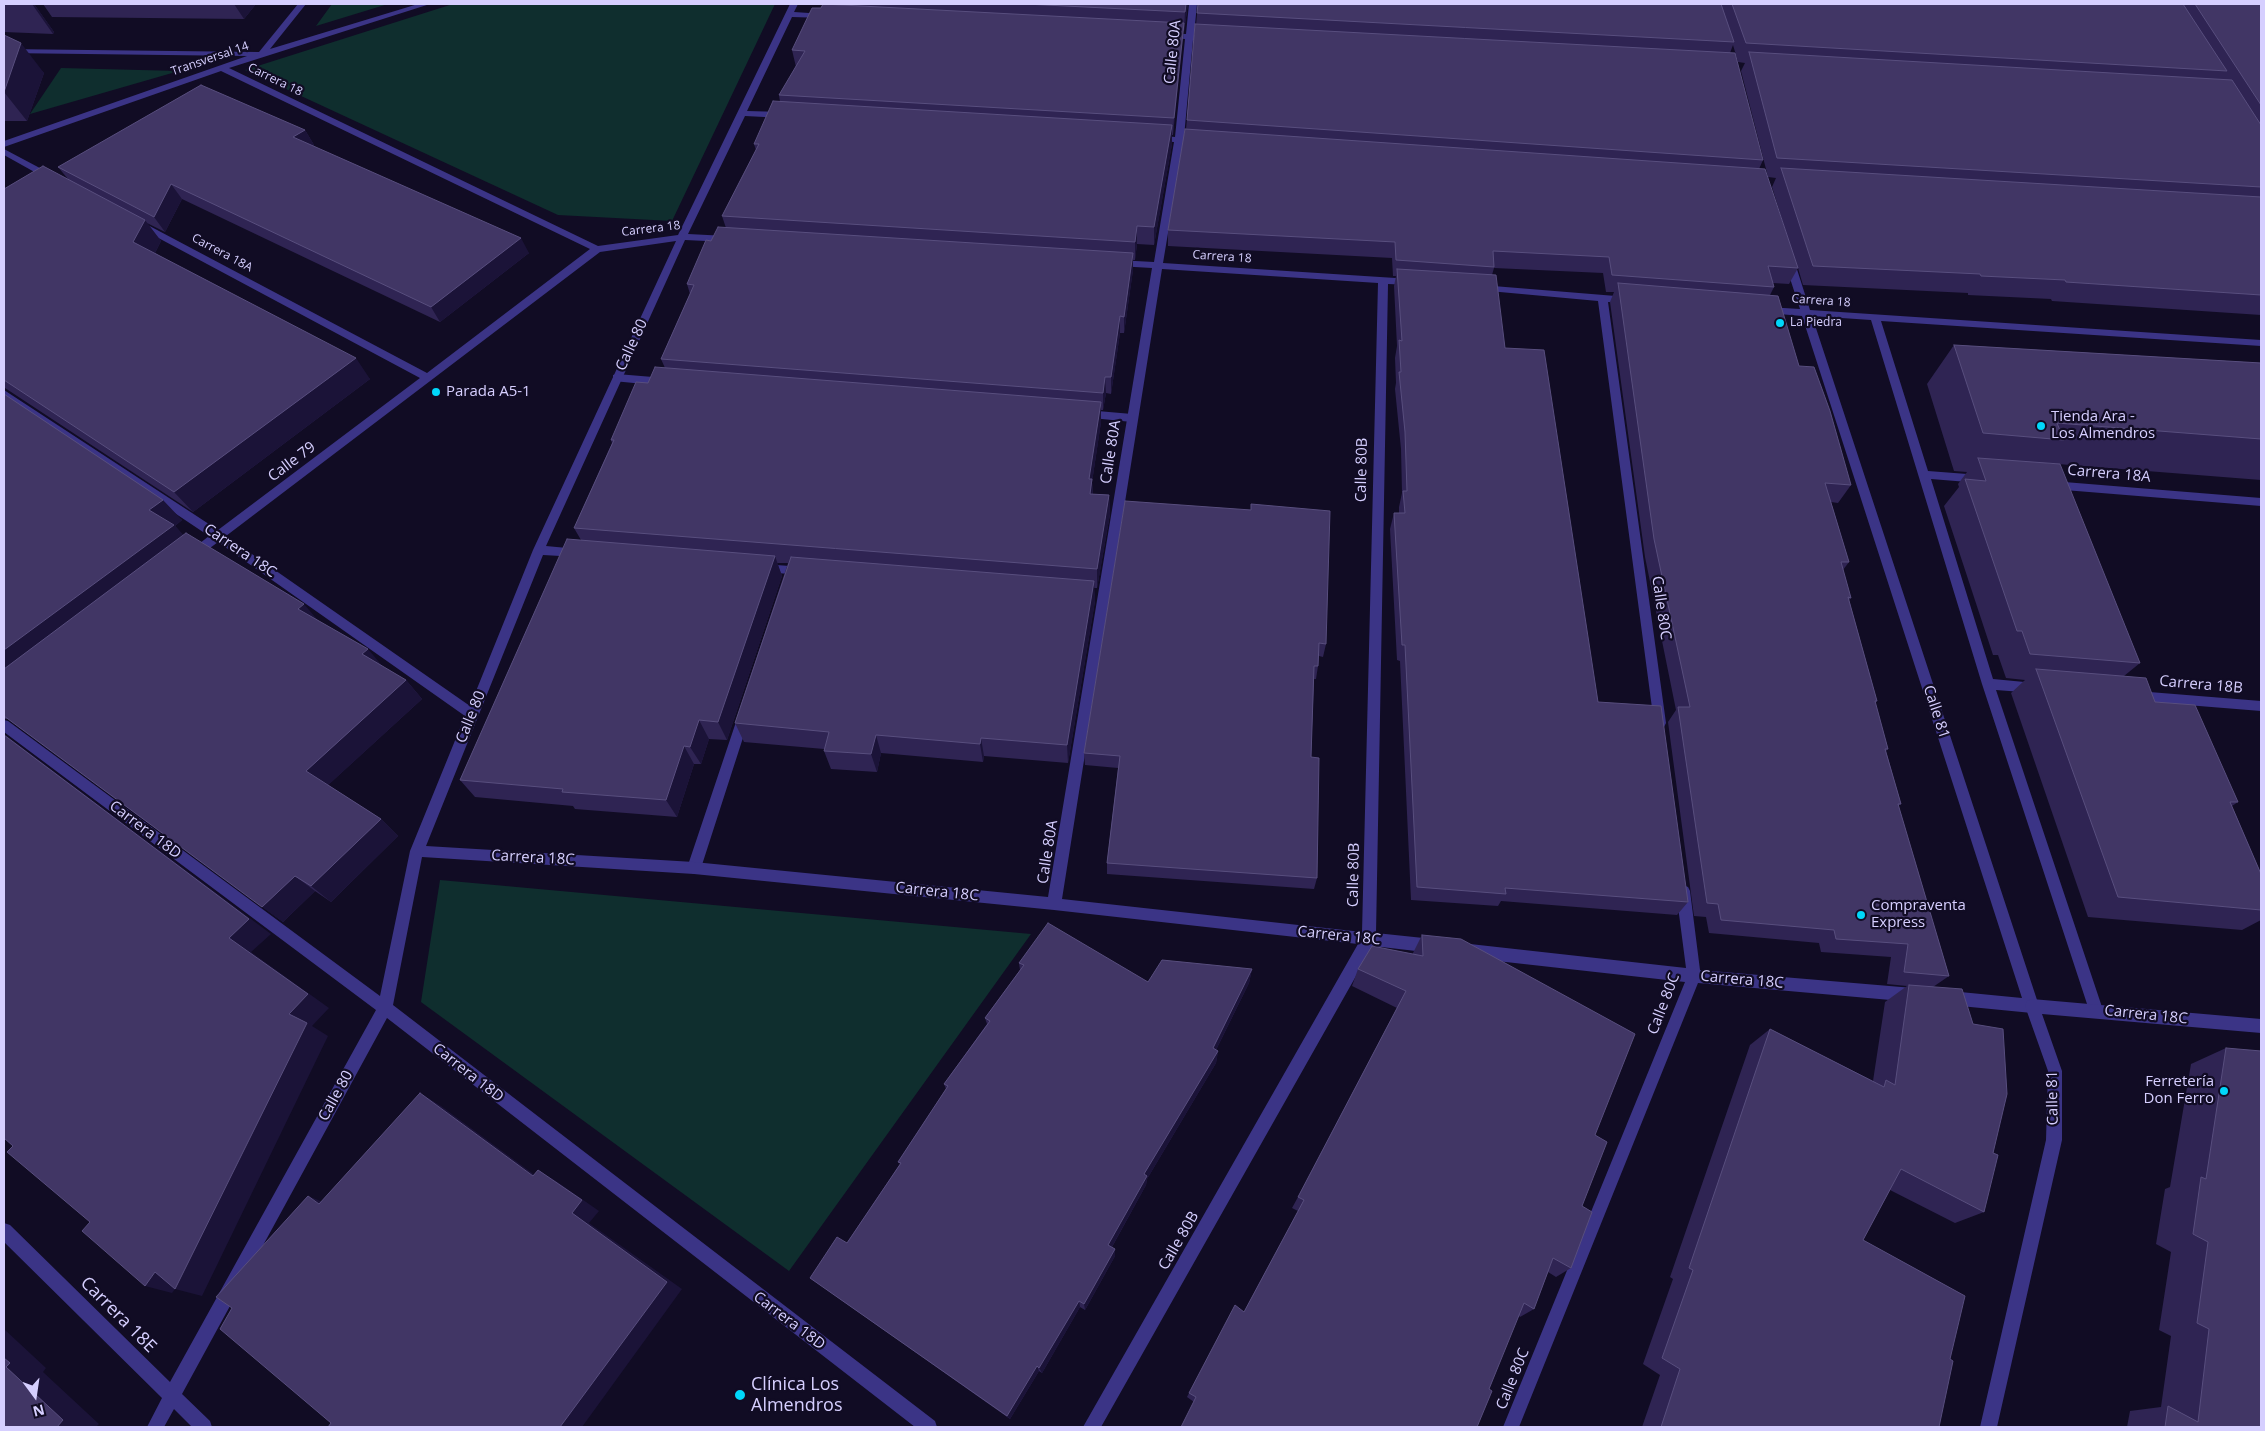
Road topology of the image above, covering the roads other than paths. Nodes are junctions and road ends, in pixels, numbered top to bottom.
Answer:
1 (302, 4) edge
2 (426, 4) edge
3 (794, 4) edge
4 (1193, 4) edge
5 (789, 14) junction
6 (838, 17) edge
7 (1160, 36) edge
8 (1189, 37) junction
9 (1219, 39) edge
10 (4, 51) edge
11 (262, 54) junction
12 (222, 68) junction
13 (741, 113) junction
14 (791, 116) edge
15 (1149, 138) edge
16 (1179, 140) junction
17 (1208, 142) edge
18 (4, 144) edge
19 (4, 152) edge
20 (56, 180) edge
21 (134, 222) edge
22 (682, 237) junction
23 (742, 240) edge
24 (1785, 247) edge
25 (597, 249) junction
26 (1109, 262) edge
27 (1159, 265) junction
28 (1383, 280) junction
29 (1421, 283) edge
30 (1469, 287) edge
31 (1603, 298) junction
32 (1642, 300) edge
33 (1758, 309) edge
34 (1807, 312) junction
35 (1876, 317) junction
36 (2261, 343) edge
37 (428, 378) junction
38 (617, 378) junction
39 (677, 383) edge
40 (4, 394) edge
41 (1072, 413) edge
42 (1132, 418) junction
43 (1924, 475) junction
44 (1993, 480) edge
45 (2043, 484) edge
46 (2261, 502) edge
47 (218, 536) junction
48 (538, 550) junction
49 (587, 554) edge
50 (186, 560) edge
51 (753, 567) edge
52 (811, 572) edge
53 (1988, 684) junction
54 (2047, 689) edge
55 (2125, 695) edge
56 (749, 700) edge
57 (2261, 706) edge
58 (472, 714) junction
59 (4, 725) edge
60 (1662, 740) edge
61 (417, 851) junction
62 (694, 868) junction
63 (1681, 877) edge
64 (1054, 904) junction
65 (1369, 939) junction
66 (1694, 976) junction
67 (2032, 1006) junction
68 (385, 1008) junction
69 (2096, 1010) junction
70 (2261, 1026) edge
71 (4, 1231) edge
72 (171, 1396) junction
73 (155, 1427) edge
74 (204, 1427) edge
75 (929, 1427) edge
76 (1092, 1427) edge
77 (1510, 1427) edge
78 (1988, 1427) edge

1 - 11 street
2 - 11 street, Transversal 14
3 - 5 street, Calle 80
4 - 8 street, Calle 80A
5 - 6 street
5 - 13 street, Calle 80
7 - 8 street
8 - 9 street
8 - 16 street, Calle 80A
10 - 11 street, Carrera 18
11 - 12 street, Transversal 14
12 - 18 street, Transversal 14
12 - 25 street, Carrera 18
13 - 14 street
13 - 22 street, Calle 80
15 - 16 street
16 - 17 street
16 - 27 street, Calle 80A
19 - 20 street
21 - 37 street, Carrera 18A
22 - 23 street, Carrera 18
22 - 25 street, Carrera 18
22 - 38 street, Calle 80
24 - 34 street, Calle 81
25 - 37 street, Calle 79
26 - 27 street, Carrera 18
27 - 28 street, Carrera 18
27 - 42 street, Calle 80A
28 - 29 street, Carrera 18
28 - 65 street, Calle 80B
30 - 31 street
31 - 32 street
31 - 60 street, Calle 80C
33 - 34 street, Carrera 18
34 - 35 street, Carrera 18
34 - 67 street, Calle 81
35 - 36 street, Carrera 18
35 - 43 street
37 - 47 street, Calle 79
38 - 39 street
38 - 48 street, Calle 80
40 - 47 street, Carrera 18C
41 - 42 street
42 - 64 street, Calle 80A
43 - 44 street
43 - 53 street
45 - 46 street, Carrera 18A
47 - 50 street, Calle 79
47 - 58 street, Carrera 18C
48 - 49 street
48 - 58 street, Calle 80
51 - 52 street
53 - 54 street
53 - 69 street
55 - 57 street, Carrera 18B
56 - 62 street
58 - 61 street, Calle 80
59 - 68 street, Carrera 18D
61 - 62 street, Carrera 18C
61 - 68 street, Calle 80
62 - 64 street, Carrera 18C
63 - 66 street, Calle 80C
64 - 65 street, Carrera 18C
65 - 66 street, Carrera 18C
65 - 76 street, Calle 80B
66 - 67 street, Carrera 18C
66 - 77 street, Calle 80C
67 - 69 street, Carrera 18C
67 - 78 street, Calle 81
68 - 72 street, Calle 80
68 - 75 street, Carrera 18D
69 - 70 street, Carrera 18C
71 - 72 street, Carrera 18E
72 - 73 street, Calle 80
72 - 74 street, Carrera 18E

